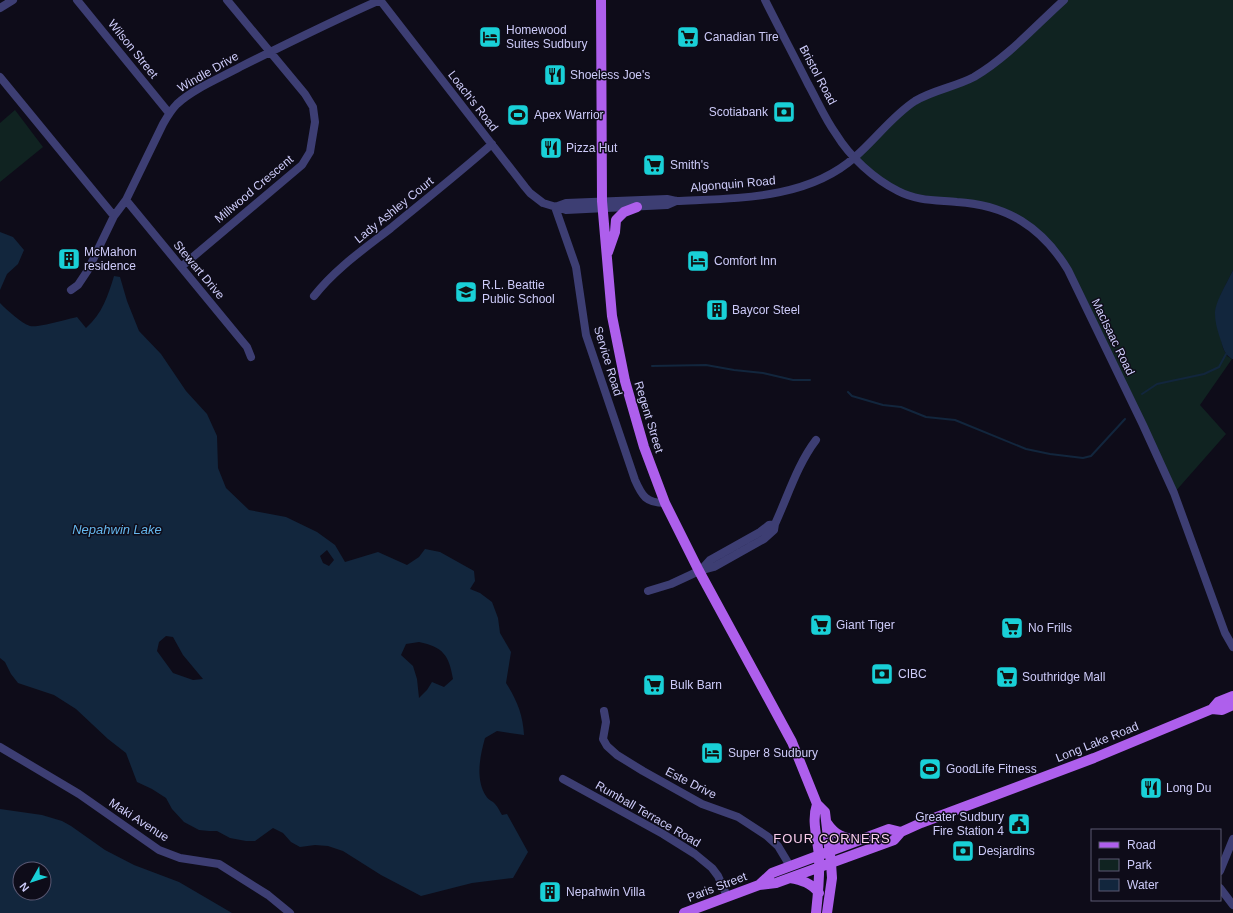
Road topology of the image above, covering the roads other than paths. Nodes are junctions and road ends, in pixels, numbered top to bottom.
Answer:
1 (13, 0) edge
2 (77, 0) edge
3 (227, 0) edge
4 (380, 0) edge
5 (601, 0) edge
6 (765, 0) edge
7 (1064, 0) edge
8 (0, 8) edge
9 (270, 52) junction
10 (0, 77) edge
11 (169, 113) junction
12 (492, 144) junction
13 (855, 158) junction
14 (126, 200) junction
15 (676, 201) junction
16 (602, 205) junction
17 (555, 207) junction
18 (638, 207) junction
19 (114, 216) junction
20 (607, 258) junction
21 (181, 267) junction
22 (71, 290) dead end
23 (314, 296) dead end
24 (251, 357) dead end
25 (816, 440) dead end
26 (665, 503) junction
27 (699, 572) junction
28 (648, 591) dead end
29 (1233, 647) edge
30 (1233, 696) edge
31 (1233, 705) edge
32 (1212, 709) junction
33 (604, 711) dead end
34 (0, 747) edge
35 (563, 779) dead end
36 (817, 804) junction
37 (826, 823) junction
38 (901, 832) junction
39 (1233, 839) edge
40 (859, 840) junction
41 (830, 851) junction
42 (819, 855) junction
43 (831, 863) junction
44 (790, 866) junction
45 (820, 867) junction
46 (1221, 869) edge
47 (790, 878) junction
48 (759, 885) junction
49 (1221, 889) edge
50 (819, 893) junction
51 (727, 896) junction
52 (1233, 905) edge
53 (290, 913) edge
54 (684, 913) edge
55 (816, 913) edge
56 (827, 913) edge

1 - 8 street
2 - 11 street, Wilson Street
3 - 9 street, Millwood Crescent
4 - 9 street, Windle Drive
4 - 12 street, Loach's Road
5 - 16 main road, Regent Street
6 - 13 street, Bristol Road
7 - 13 street, Algonquin Road
9 - 11 street, Windle Drive
9 - 21 street, Millwood Crescent
10 - 19 street
11 - 14 street, Windle Drive
12 - 17 street, Loach's Road
12 - 23 street, Lady Ashley Court
13 - 15 street, Algonquin Road
13 - 29 street, MacIsaac Road
14 - 19 street, Windle Drive
14 - 21 street, Stewart Drive
15 - 16 street, Algonquin Road
15 - 18 street, Algonquin Road
16 - 17 street
16 - 18 street, Algonquin Road
16 - 20 main road, Regent Street
17 - 26 street, Service Road
18 - 20 main road
19 - 22 street, Windle Drive
20 - 26 main road, Regent Street
21 - 24 street, Stewart Drive
25 - 27 street
26 - 27 main road, Regent Street
27 - 28 street
27 - 36 main road, Regent Street
30 - 32 main road, Long Lake Road
31 - 32 main road, Long Lake Road
32 - 38 main road, Long Lake Road
33 - 44 street, Este Drive
34 - 53 street, Maki Avenue
35 - 51 street, Rumball Terrace Road
36 - 37 main road, Regent Street
36 - 42 main road, Regent Street
37 - 40 main road
37 - 41 main road, Regent Street
38 - 40 main road, Long Lake Road
38 - 43 main road, Long Lake Road
39 - 46 street
40 - 41 main road, Long Lake Road
41 - 42 main road, Long Lake Road
41 - 43 main road, Regent Street
42 - 44 main road, Paris Street
42 - 45 main road, Regent Street
43 - 45 main road, Long Lake Road
43 - 56 main road, Regent Street
44 - 48 main road, Paris Street
45 - 47 main road, Paris Street
45 - 50 main road, Regent Street
47 - 48 main road, Paris Street
47 - 50 main road
48 - 51 main road, Paris Street
49 - 52 street
50 - 55 main road, Regent Street
51 - 54 main road, Paris Street

